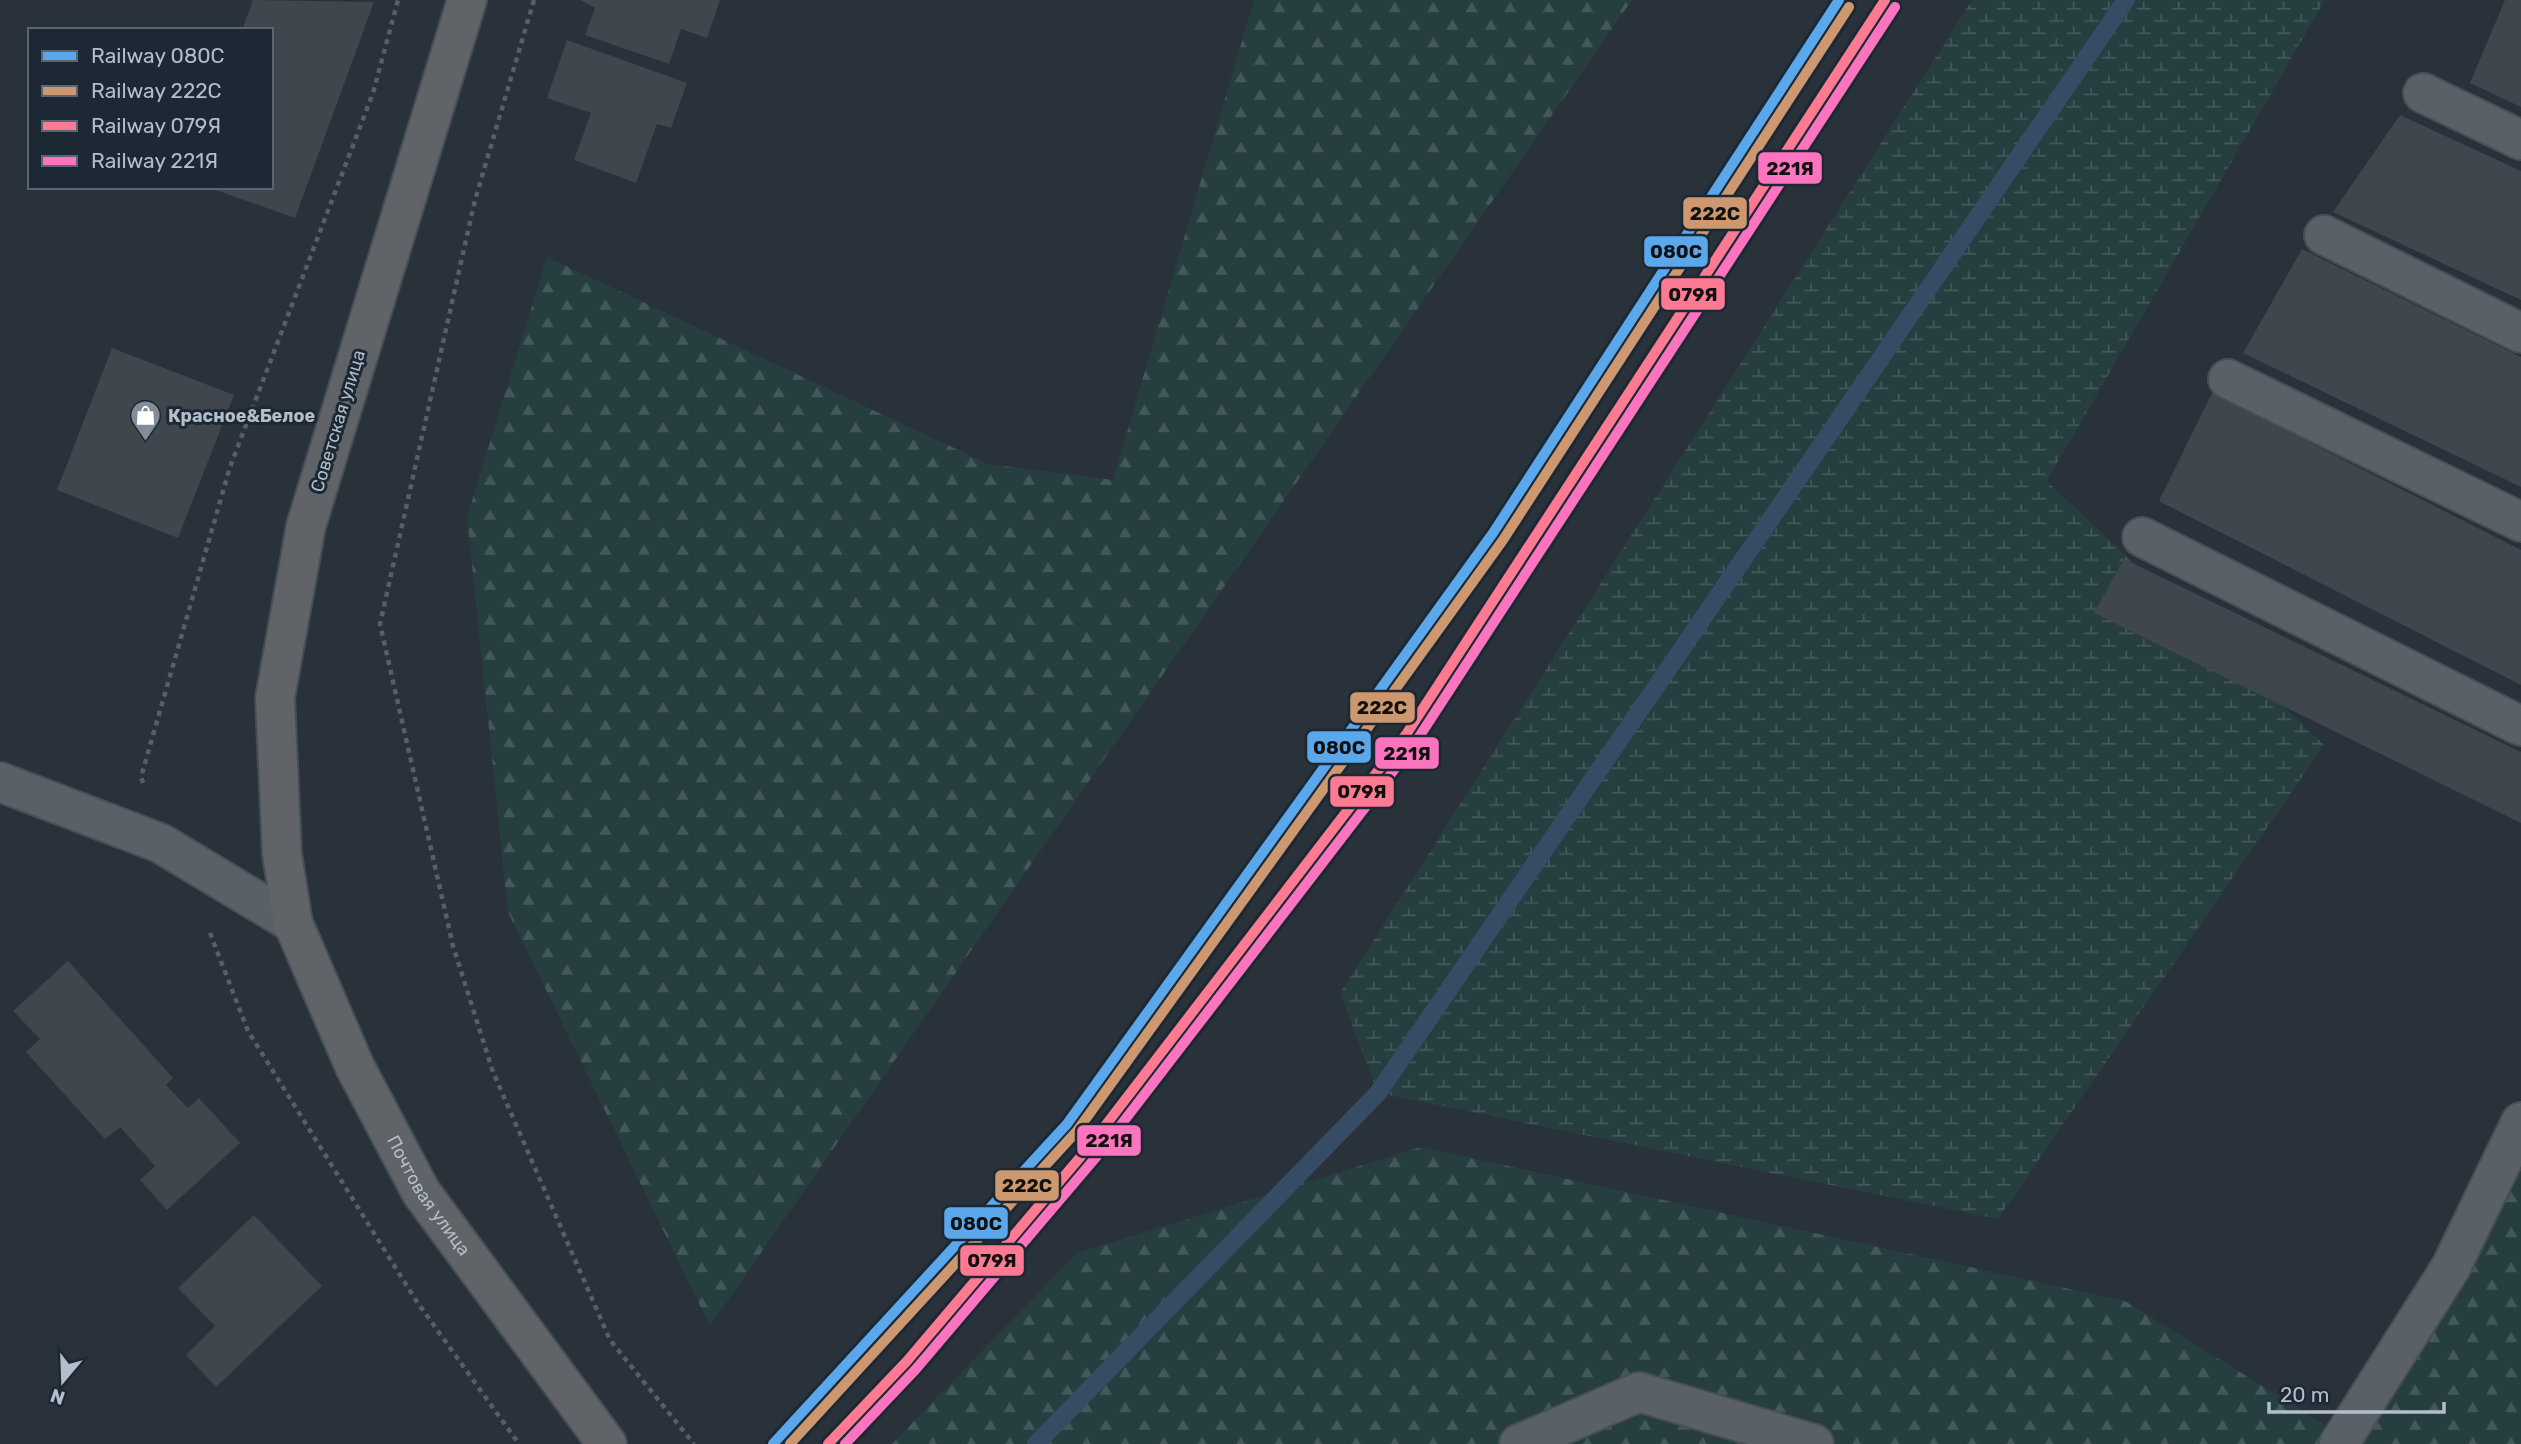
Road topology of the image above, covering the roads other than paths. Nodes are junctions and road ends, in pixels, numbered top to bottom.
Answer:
1 (467, 0) edge
2 (2423, 93) dead end
3 (2521, 140) edge
4 (2324, 235) dead end
5 (2521, 333) edge
6 (2228, 379) dead end
7 (2521, 522) edge
8 (2142, 537) dead end
9 (2521, 726) edge
10 (0, 782) edge
11 (282, 854) joint
12 (293, 923) junction
13 (2521, 1122) edge
14 (607, 1444) edge
15 (1519, 1444) edge
16 (1814, 1444) edge
17 (2339, 1444) edge

1 - 11 highway, Советская улица
2 - 3 street
4 - 5 street
6 - 7 street
8 - 9 street
10 - 12 street
11 - 12 highway, Почтовая улица
12 - 14 highway, Почтовая улица
13 - 17 street
15 - 16 street

